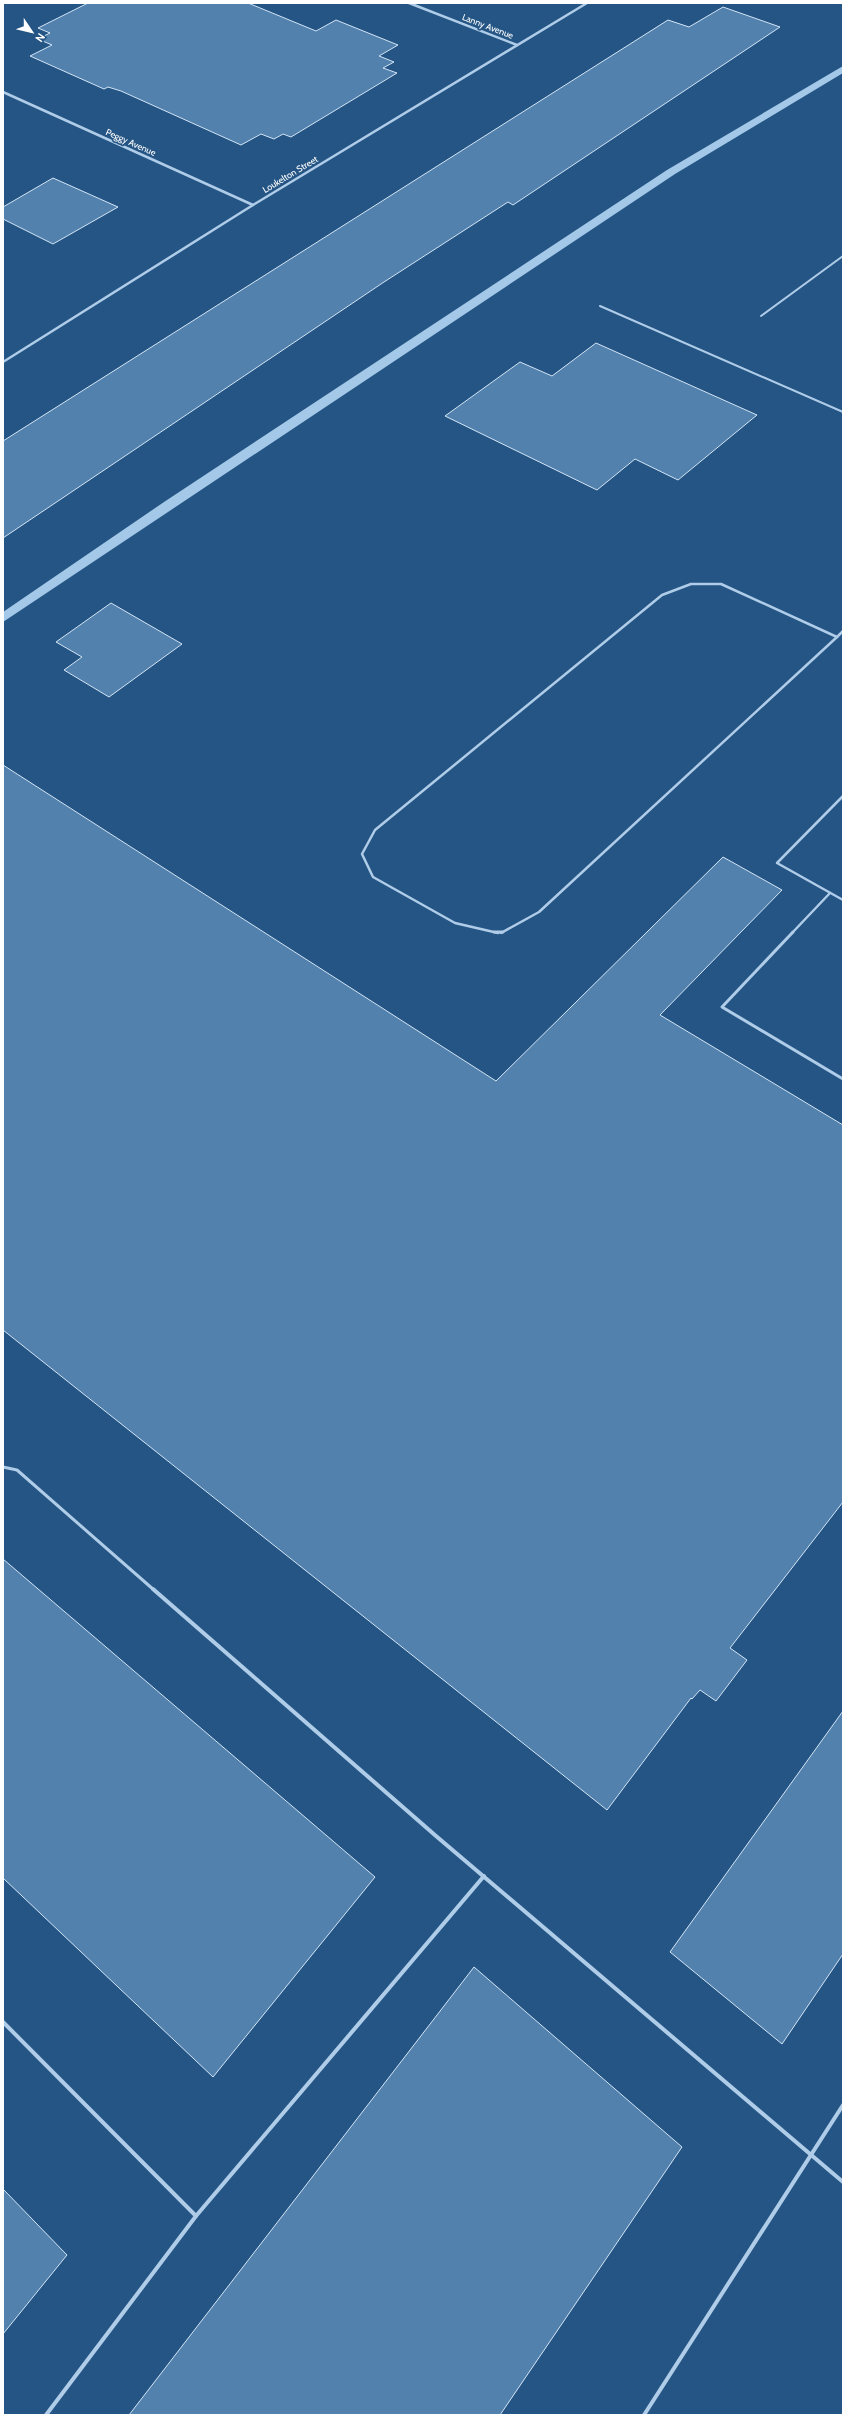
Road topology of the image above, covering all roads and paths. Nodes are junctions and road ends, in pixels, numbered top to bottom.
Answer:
1 (409, 3) edge
2 (587, 3) edge
3 (517, 45) junction
4 (3, 92) edge
5 (253, 205) junction
6 (843, 256) edge
7 (600, 306) dead end
8 (761, 316) dead end
9 (3, 362) edge
10 (843, 412) edge
11 (843, 631) edge
12 (837, 637) junction
13 (843, 796) edge
14 (830, 893) junction
15 (843, 900) edge
16 (843, 1079) edge
17 (3, 1466) edge
18 (484, 1876) junction
19 (3, 2022) edge
20 (843, 2105) edge
21 (811, 2155) junction
22 (843, 2182) edge
23 (196, 2216) junction
24 (46, 2415) edge
25 (644, 2415) edge

1 - 3 street, Lanny Avenue
2 - 3 street, Loukelton Street
3 - 5 street, Loukelton Street
4 - 5 street, Peggy Avenue
5 - 9 street, Loukelton Street
6 - 8 lane
7 - 10 lane
11 - 12 lane
12 - 12 lane
13 - 14 lane
14 - 15 lane
14 - 16 lane
17 - 18 lane
18 - 21 lane
18 - 23 lane
19 - 23 lane
20 - 21 lane
21 - 22 lane
21 - 25 lane
23 - 24 lane

